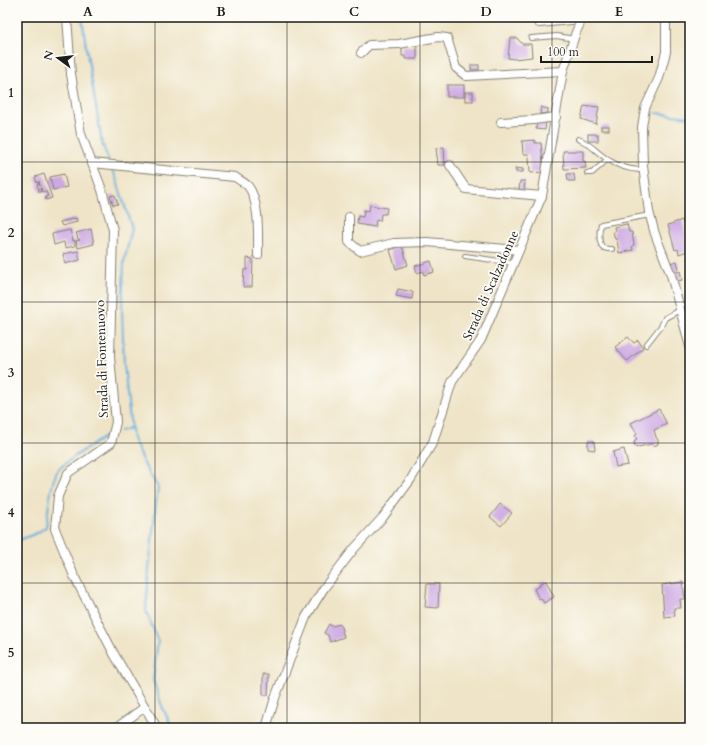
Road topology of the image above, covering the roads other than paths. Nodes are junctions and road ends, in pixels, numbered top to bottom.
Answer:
1 (67, 17) edge
2 (666, 17) edge
3 (582, 18) edge
4 (539, 23) dead end
5 (531, 38) dead end
6 (574, 38) junction
7 (361, 53) dead end
8 (563, 70) junction
9 (556, 117) junction
10 (501, 122) dead end
11 (578, 139) dead end
12 (608, 159) junction
13 (92, 163) junction
14 (450, 165) dead end
15 (643, 170) junction
16 (587, 173) dead end
17 (542, 196) junction
18 (650, 215) junction
19 (349, 217) dead end
20 (612, 249) dead end
21 (519, 250) junction
22 (258, 255) dead end
23 (465, 256) dead end
24 (513, 263) junction
25 (680, 310) junction
26 (646, 345) dead end
27 (690, 347) edge
28 (145, 707) junction
29 (116, 728) edge
30 (157, 728) edge
31 (266, 728) edge

1 - 13 street, Strada di Fontenuovo
2 - 15 street
3 - 4 street
3 - 6 street, Strada di Scalzadonne
5 - 6 lane
6 - 8 street, Strada di Scalzadonne
7 - 8 street
8 - 9 street, Strada di Scalzadonne
9 - 10 street
9 - 17 street, Strada di Scalzadonne
11 - 12 lane
12 - 15 lane
12 - 16 lane
13 - 22 street
13 - 28 street, Strada di Fontenuovo
14 - 17 street
15 - 18 street
17 - 21 street, Strada di Scalzadonne
18 - 20 lane
18 - 25 street
19 - 21 street
21 - 24 street, Strada di Scalzadonne
23 - 24 lane
24 - 31 street, Strada di Scalzadonne
25 - 26 lane
25 - 27 street
28 - 29 street
28 - 30 street, Strada di Fontenuovo

